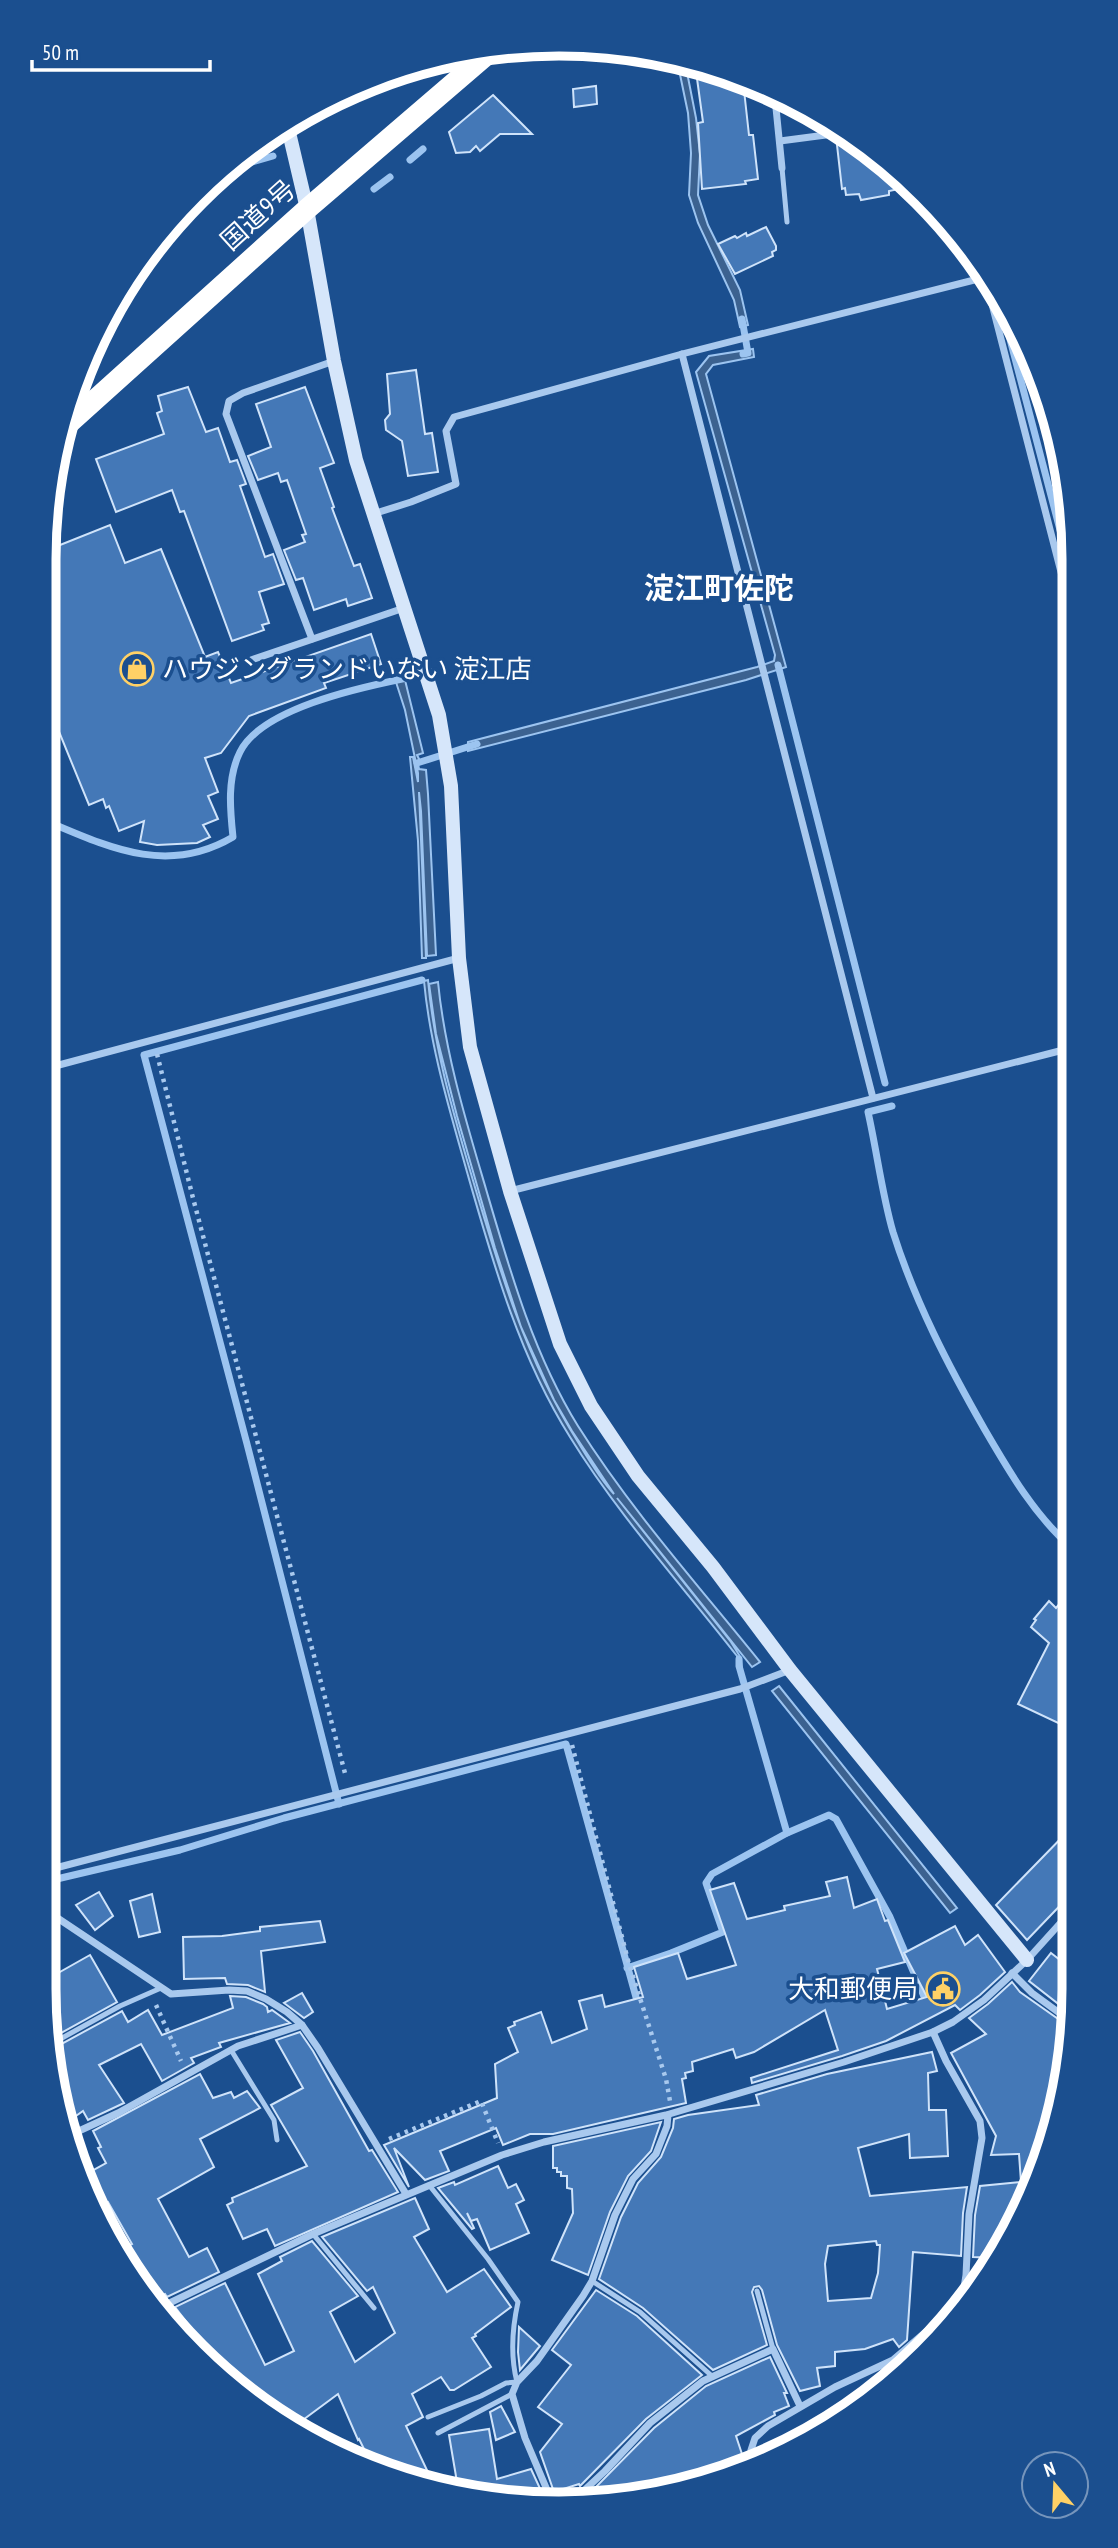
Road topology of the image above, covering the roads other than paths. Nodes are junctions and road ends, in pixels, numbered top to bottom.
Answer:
1 (477, 63) edge
2 (776, 106) edge
3 (290, 135) edge
4 (828, 135) edge
5 (780, 141) junction
6 (782, 168) joint
7 (307, 209) junction
8 (787, 222) dead end
9 (977, 279) edge
10 (993, 305) edge
11 (682, 355) junction
12 (334, 361) junction
13 (77, 416) edge
14 (373, 514) junction
15 (1062, 576) edge
16 (404, 608) junction
17 (312, 639) junction
18 (251, 660) dead end
19 (459, 958) junction
20 (1062, 1051) edge
21 (56, 1066) edge
22 (873, 1098) junction
23 (510, 1191) junction
24 (790, 1670) junction
25 (56, 1868) edge
26 (56, 1917) edge
27 (1062, 1921) edge
28 (1027, 1960) junction
29 (1012, 1973) junction
30 (161, 1988) junction
31 (1061, 2014) edge
32 (302, 2025) junction
33 (933, 2032) junction
34 (59, 2040) edge
35 (231, 2050) junction
36 (669, 2114) junction
37 (77, 2132) edge
38 (277, 2140) dead end
39 (429, 2185) junction
40 (406, 2194) junction
41 (313, 2234) junction
42 (592, 2281) junction
43 (965, 2285) edge
44 (757, 2291) dead end
45 (168, 2304) edge
46 (374, 2308) dead end
47 (928, 2331) edge
48 (917, 2340) joint
49 (773, 2349) junction
50 (713, 2376) junction
51 (517, 2382) junction
52 (513, 2394) junction
53 (800, 2406) junction
54 (428, 2417) dead end
55 (438, 2433) dead end
56 (752, 2454) edge
57 (583, 2491) edge
58 (548, 2492) edge

1 - 7 highway, 国道9号
2 - 5 street
3 - 7 street
4 - 5 street
5 - 6 street
6 - 8 lane
7 - 12 street
7 - 13 highway, 国道9号
9 - 11 street
10 - 15 street
11 - 14 street
11 - 22 street
12 - 14 street
12 - 17 street
14 - 16 street
16 - 17 street
16 - 19 street
17 - 18 street
19 - 21 street
19 - 23 street
20 - 22 street
22 - 23 street
23 - 24 street
24 - 25 street
24 - 28 street
26 - 30 street
27 - 28 street
28 - 29 street
29 - 31 street
29 - 33 street
30 - 32 street
30 - 34 lane
32 - 35 street
32 - 40 street
33 - 36 street
33 - 43 street
35 - 37 street
35 - 38 lane
36 - 39 street
36 - 42 street
39 - 40 street
39 - 51 lane
40 - 41 street
41 - 45 street
41 - 46 lane
42 - 50 lane
42 - 51 street
44 - 49 lane
47 - 48 street
48 - 53 street
49 - 50 street
49 - 53 street
50 - 57 street
51 - 52 street
51 - 54 lane
52 - 55 lane
52 - 58 street
53 - 56 street

